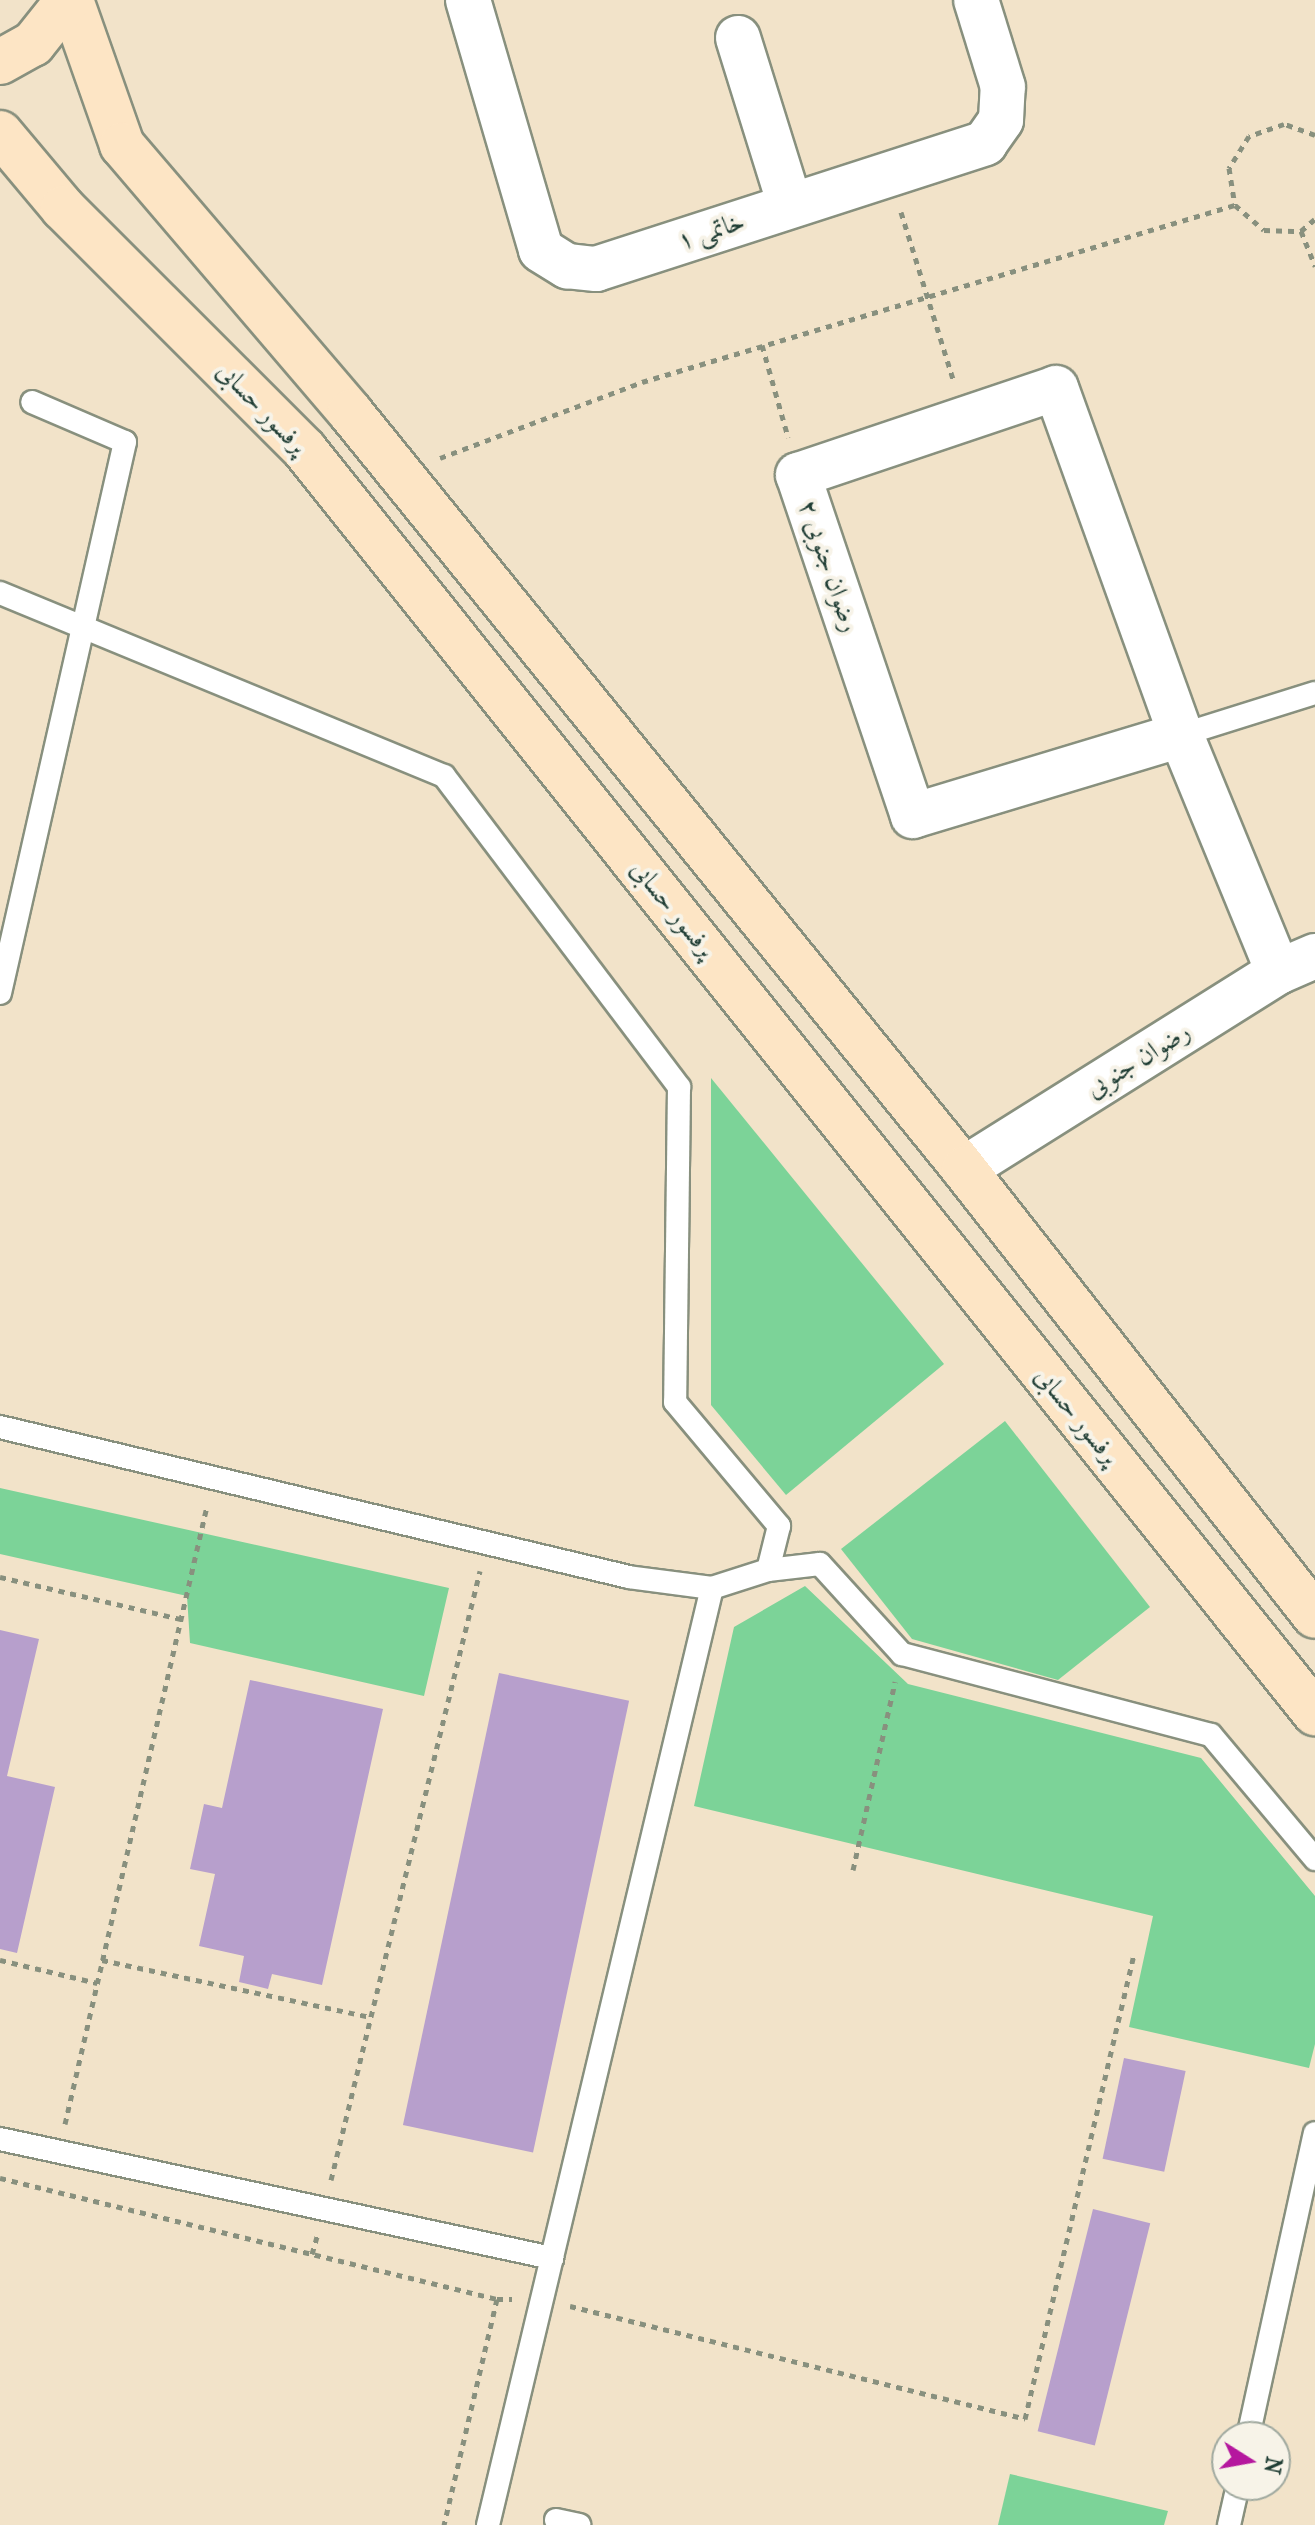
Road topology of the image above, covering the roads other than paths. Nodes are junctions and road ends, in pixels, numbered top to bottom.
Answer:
1 (69, 0) edge
2 (468, 0) edge
3 (976, 0) edge
4 (738, 38) dead end
5 (0, 62) edge
6 (0, 133) edge
7 (790, 205) junction
8 (32, 402) dead end
9 (0, 593) edge
10 (84, 628) junction
11 (1315, 693) edge
12 (1181, 735) junction
13 (1296, 964) edge
14 (0, 993) edge
15 (964, 1169) junction
16 (0, 1427) edge
17 (768, 1570) junction
18 (712, 1588) junction
19 (1315, 1616) edge
20 (1315, 1713) edge
21 (1315, 1859) edge
22 (1315, 2133) edge
23 (0, 2139) edge
24 (552, 2258) junction
25 (1252, 2421) edge
26 (1234, 2501) edge
27 (556, 2520) dead end
28 (488, 2525) edge
29 (579, 2525) edge
30 (1229, 2525) edge

1 - 5 main road
1 - 15 main road
2 - 7 street, خاتمی ۱
3 - 7 street, خاتمی ۱
4 - 7 street
6 - 20 main road, پرفسور حسابی
8 - 10 lane
9 - 10 lane
10 - 14 lane
10 - 17 lane
11 - 12 lane
12 - 12 street, رضوان جنوبی ۲
12 - 13 street, رضوان جنوبی ۲
13 - 15 street, رضوان جنوبی
15 - 19 main road
16 - 18 lane
17 - 18 lane
17 - 21 lane
18 - 24 lane
22 - 25 lane
23 - 24 lane
24 - 28 lane
26 - 30 lane
27 - 29 lane

